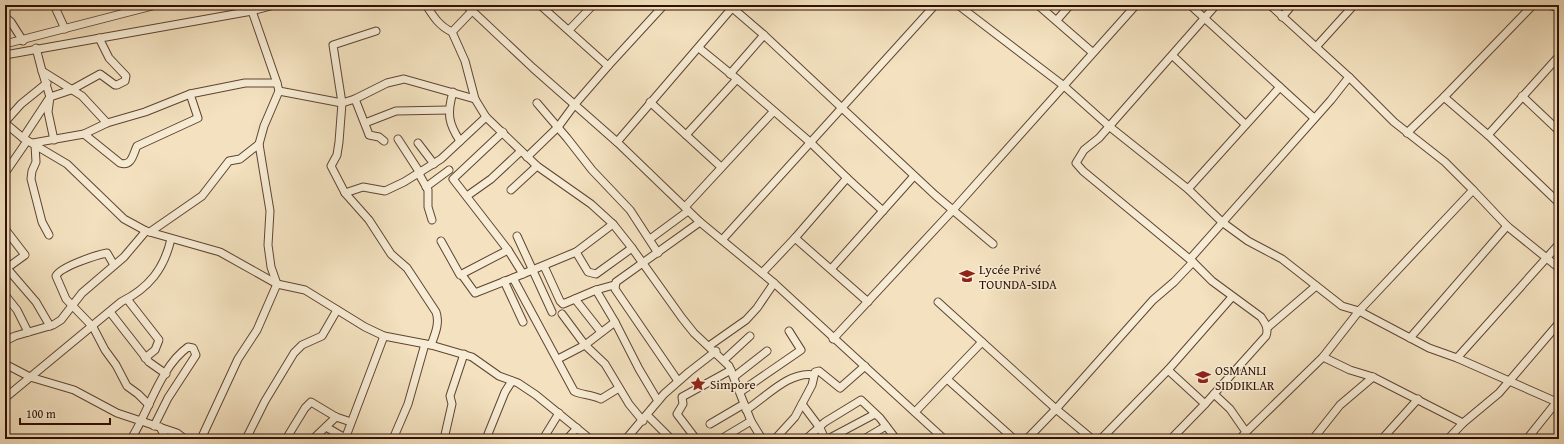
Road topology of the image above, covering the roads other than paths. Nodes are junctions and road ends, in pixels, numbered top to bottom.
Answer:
1 (54, 5) edge
2 (156, 5) edge
3 (274, 5) edge
4 (426, 5) edge
5 (540, 5) edge
6 (593, 5) edge
7 (664, 5) edge
8 (935, 5) edge
9 (958, 5) edge
10 (1038, 5) edge
11 (1070, 5) edge
12 (1136, 5) edge
13 (1190, 5) edge
14 (1216, 5) edge
15 (1270, 5) edge
16 (1292, 5) edge
17 (1354, 5) edge
18 (1533, 5) edge
19 (1548, 5) edge
20 (469, 7) edge
21 (730, 7) edge
22 (127, 8) edge
23 (254, 8) edge
24 (1559, 8) edge
25 (240, 9) edge
26 (5, 17) edge
27 (1282, 17) junction
28 (1205, 19) junction
29 (1057, 20) junction
30 (65, 29) junction
31 (569, 30) junction
32 (376, 31) dead end
33 (452, 32) junction
34 (764, 35) junction
35 (99, 38) junction
36 (23, 41) junction
37 (5, 44) edge
38 (1316, 47) junction
39 (36, 48) junction
40 (699, 48) junction
41 (1092, 52) junction
42 (5, 55) edge
43 (1173, 56) junction
44 (1559, 56) edge
45 (608, 66) junction
46 (42, 71) junction
47 (730, 74) junction
48 (1349, 77) junction
49 (737, 79) junction
50 (46, 83) junction
51 (277, 83) junction
52 (1064, 86) junction
53 (1280, 87) junction
54 (71, 90) junction
55 (280, 91) junction
56 (453, 92) junction
57 (190, 94) junction
58 (50, 96) junction
59 (1522, 96) junction
60 (1444, 97) junction
61 (355, 99) junction
62 (475, 99) junction
63 (650, 102) junction
64 (342, 103) junction
65 (537, 103) dead end
66 (575, 104) junction
67 (842, 108) junction
68 (448, 110) junction
69 (773, 112) junction
70 (486, 117) junction
71 (1314, 118) junction
72 (5, 123) edge
73 (106, 123) junction
74 (365, 123) junction
75 (1245, 124) junction
76 (558, 127) junction
77 (1110, 127) junction
78 (1559, 131) edge
79 (503, 132) junction
80 (1407, 133) junction
81 (84, 134) junction
82 (686, 135) junction
83 (1488, 135) junction
84 (398, 139) dead end
85 (54, 140) junction
86 (384, 140) dead end
87 (460, 141) junction
88 (30, 142) junction
89 (617, 142) junction
90 (418, 143) dead end
91 (811, 143) junction
92 (259, 144) junction
93 (521, 151) junction
94 (527, 157) junction
95 (434, 164) junction
96 (537, 166) junction
97 (721, 167) junction
98 (449, 170) dead end
99 (5, 173) edge
100 (420, 173) junction
101 (914, 176) junction
102 (847, 178) junction
103 (426, 187) junction
104 (1188, 189) junction
105 (511, 190) dead end
106 (1473, 190) junction
107 (345, 194) junction
108 (467, 196) junction
109 (1559, 203) edge
110 (686, 209) junction
111 (883, 211) junction
112 (952, 211) junction
113 (432, 220) dead end
114 (700, 222) junction
115 (1222, 222) junction
116 (613, 224) junction
117 (1507, 226) junction
118 (5, 229) edge
119 (148, 231) junction
120 (49, 236) dead end
121 (517, 236) dead end
122 (795, 238) junction
123 (171, 239) junction
124 (650, 239) junction
125 (722, 240) junction
126 (441, 241) dead end
127 (993, 244) dead end
128 (1559, 244) edge
129 (632, 248) junction
130 (508, 250) junction
131 (576, 252) junction
132 (658, 253) junction
133 (1547, 258) junction
134 (1192, 260) junction
135 (643, 264) junction
136 (114, 265) junction
137 (544, 266) junction
138 (6, 267) edge
139 (832, 268) junction
140 (1559, 268) edge
141 (533, 270) junction
142 (762, 273) junction
143 (523, 274) junction
144 (462, 275) junction
145 (513, 278) junction
146 (504, 281) junction
147 (774, 283) junction
148 (277, 284) junction
149 (614, 285) junction
150 (1316, 286) junction
151 (596, 290) junction
152 (5, 295) edge
153 (1232, 297) junction
154 (127, 299) junction
155 (575, 299) junction
156 (868, 302) junction
157 (938, 302) dead end
158 (72, 306) junction
159 (337, 310) junction
160 (1359, 311) junction
161 (110, 312) junction
162 (552, 312) dead end
163 (562, 314) dead end
164 (523, 322) dead end
165 (614, 322) junction
166 (1559, 323) edge
167 (50, 326) junction
168 (93, 327) junction
169 (1267, 328) junction
170 (789, 331) dead end
171 (28, 332) junction
172 (601, 332) junction
173 (384, 336) junction
174 (750, 336) dead end
175 (1410, 338) junction
176 (833, 339) junction
177 (5, 341) edge
178 (982, 342) junction
179 (428, 344) junction
180 (586, 345) junction
181 (709, 346) junction
182 (767, 351) dead end
183 (716, 352) junction
184 (464, 354) junction
185 (1323, 357) junction
186 (145, 358) junction
187 (1457, 358) junction
188 (558, 359) junction
189 (724, 360) junction
190 (5, 364) edge
191 (865, 366) junction
192 (1168, 370) junction
193 (733, 373) junction
194 (166, 374) junction
195 (814, 375) junction
196 (30, 377) junction
197 (1373, 377) junction
198 (946, 380) junction
199 (512, 381) junction
200 (678, 381) junction
201 (1509, 382) junction
202 (619, 388) junction
203 (740, 392) junction
204 (1214, 394) junction
205 (5, 398) edge
206 (1418, 399) junction
207 (658, 401) junction
208 (1558, 401) edge
209 (802, 404) junction
210 (1205, 404) junction
211 (149, 405) junction
212 (745, 407) junction
213 (1056, 409) junction
214 (915, 412) junction
215 (559, 413) junction
216 (875, 414) junction
217 (336, 417) junction
218 (645, 418) junction
219 (141, 420) junction
220 (751, 421) junction
221 (351, 422) junction
222 (1463, 423) junction
223 (710, 424) dead end
224 (157, 426) junction
225 (886, 426) junction
226 (326, 427) junction
227 (577, 428) junction
228 (820, 428) junction
229 (1246, 432) junction
230 (759, 438) edge
231 (131, 439) edge
232 (166, 439) edge
233 (185, 439) edge
234 (202, 439) edge
235 (246, 439) edge
236 (286, 439) edge
237 (313, 439) edge
238 (345, 439) edge
239 (393, 439) edge
240 (444, 439) edge
241 (486, 439) edge
242 (543, 439) edge
243 (567, 439) edge
244 (590, 439) edge
245 (626, 439) edge
246 (671, 439) edge
247 (696, 439) edge
248 (721, 439) edge
249 (775, 439) edge
250 (806, 439) edge
251 (827, 439) edge
252 (864, 439) edge
253 (896, 439) edge
254 (944, 439) edge
255 (1014, 439) edge
256 (1028, 439) edge
257 (1092, 439) edge
258 (1101, 439) edge
259 (1171, 439) edge
260 (1240, 439) edge
261 (1314, 439) edge
262 (1382, 439) edge
263 (1448, 439) edge
264 (1527, 439) edge

1 - 30 street
2 - 22 street
3 - 23 street
4 - 33 street
5 - 31 street
6 - 31 street
7 - 45 street
8 - 67 street
9 - 52 street
10 - 29 street
11 - 29 street
12 - 41 street
13 - 28 street
14 - 28 street
15 - 27 street
16 - 27 street
17 - 38 street
18 - 60 street
19 - 24 street
20 - 33 street
20 - 66 street
21 - 34 street
21 - 40 street
22 - 30 street
23 - 25 street
23 - 51 street
25 - 35 street
26 - 36 street
27 - 38 street
28 - 43 street
28 - 53 street
29 - 41 street
30 - 36 street
31 - 45 street
32 - 64 street
33 - 62 street
34 - 47 street
34 - 67 street
35 - 39 street
35 - 54 street
36 - 37 street
38 - 48 street
39 - 42 street
39 - 46 street
40 - 47 street
40 - 63 street
41 - 52 street
43 - 75 street
43 - 77 street
44 - 59 street
45 - 66 street
46 - 50 street
46 - 54 street
47 - 49 street
48 - 71 street
48 - 80 street
49 - 69 street
49 - 82 street
50 - 58 street
50 - 72 street
51 - 55 street
51 - 57 street
52 - 77 street
52 - 112 street
53 - 71 street
53 - 75 street
54 - 58 street
54 - 73 street
55 - 64 street
55 - 92 street
56 - 61 street
56 - 62 street
56 - 68 street
57 - 73 street
57 - 81 street
58 - 85 street
58 - 88 street
59 - 78 street
59 - 83 street
60 - 80 street
60 - 83 street
61 - 64 street
61 - 74 street
62 - 70 street
63 - 82 street
63 - 89 street
64 - 107 street
65 - 76 street
66 - 76 street
66 - 89 street
67 - 91 street
67 - 101 street
68 - 74 street
68 - 87 street
69 - 91 street
69 - 97 street
70 - 79 street
70 - 87 street
71 - 115 street
72 - 88 street
73 - 81 street
74 - 86 street
75 - 104 street
76 - 94 street
76 - 124 street
77 - 104 street
77 - 134 street
79 - 93 street
79 - 108 street
80 - 106 street
81 - 85 street
82 - 97 street
83 - 109 street
84 - 100 street
85 - 88 street
87 - 95 street
88 - 99 street
88 - 119 street
88 - 120 street
89 - 110 street
90 - 95 street
91 - 102 street
91 - 125 street
92 - 119 street
92 - 148 street
93 - 94 street
93 - 108 street
94 - 96 street
95 - 100 street
96 - 105 street
96 - 116 street
97 - 110 street
98 - 103 street
100 - 103 street
100 - 107 street
101 - 111 street
101 - 112 street
102 - 111 street
102 - 122 street
103 - 113 street
104 - 115 street
106 - 117 street
106 - 160 street
107 - 179 street
108 - 130 street
110 - 114 street
110 - 124 street
111 - 139 street
112 - 127 street
112 - 156 street
114 - 125 street
114 - 132 street
115 - 134 street
115 - 150 street
116 - 129 street
116 - 131 street
117 - 133 street
117 - 175 street
118 - 138 street
119 - 123 street
119 - 136 street
121 - 141 street
122 - 139 street
122 - 142 street
123 - 148 street
123 - 154 street
124 - 132 street
125 - 142 street
126 - 144 street
128 - 133 street
129 - 131 street
129 - 135 street
130 - 143 street
130 - 144 street
131 - 137 street
132 - 135 street
133 - 140 street
133 - 187 street
134 - 153 street
134 - 213 street
135 - 149 street
135 - 181 street
136 - 158 street
136 - 158 street
137 - 141 street
137 - 155 street
138 - 167 street
139 - 156 street
141 - 143 street
141 - 162 street
142 - 147 street
143 - 145 street
144 - 146 street
145 - 146 street
145 - 188 street
146 - 164 street
147 - 176 street
147 - 181 street
148 - 159 street
148 - 234 street
149 - 151 street
149 - 200 street
150 - 160 street
150 - 169 street
151 - 155 street
151 - 165 street
152 - 171 street
153 - 169 street
153 - 192 street
154 - 161 street
154 - 186 street
155 - 172 street
156 - 176 street
157 - 178 street
158 - 167 street
158 - 168 street
159 - 173 street
159 - 235 street
160 - 175 street
160 - 185 street
161 - 168 street
161 - 186 street
163 - 180 street
165 - 172 street
165 - 207 street
166 - 201 street
167 - 171 street
168 - 196 street
168 - 211 street
169 - 204 street
170 - 203 street
171 - 177 street
172 - 180 street
173 - 179 street
173 - 221 street
174 - 189 street
175 - 187 street
176 - 191 street
178 - 198 street
178 - 213 street
179 - 184 street
179 - 239 street
180 - 188 street
180 - 202 street
181 - 183 street
182 - 193 street
183 - 189 street
183 - 200 street
184 - 199 street
184 - 240 street
185 - 197 street
185 - 229 street
186 - 194 street
187 - 201 street
188 - 202 street
189 - 193 street
190 - 196 street
191 - 195 street
191 - 214 street
192 - 210 street
192 - 258 street
193 - 203 street
193 - 247 street
194 - 211 street
194 - 224 street
195 - 209 street
195 - 212 street
196 - 205 street
196 - 219 street
197 - 206 street
197 - 261 street
198 - 214 street
198 - 255 street
199 - 215 street
199 - 241 street
200 - 207 street
201 - 208 street
201 - 222 street
202 - 218 street
203 - 212 street
204 - 210 street
204 - 229 street
206 - 222 street
206 - 262 street
207 - 218 street
208 - 264 street
209 - 228 street
209 - 249 street
210 - 259 street
211 - 219 street
212 - 220 street
212 - 223 street
213 - 256 street
213 - 257 street
214 - 254 street
215 - 227 street
215 - 242 street
216 - 225 street
216 - 228 street
216 - 251 street
217 - 221 street
217 - 226 street
217 - 236 street
218 - 245 street
218 - 246 street
219 - 224 street
219 - 231 street
220 - 230 street
220 - 248 street
221 - 238 street
222 - 263 street
224 - 232 street
224 - 233 street
225 - 252 street
225 - 253 street
226 - 237 street
226 - 238 street
227 - 243 street
227 - 244 street
228 - 250 street
228 - 251 street
229 - 260 street

